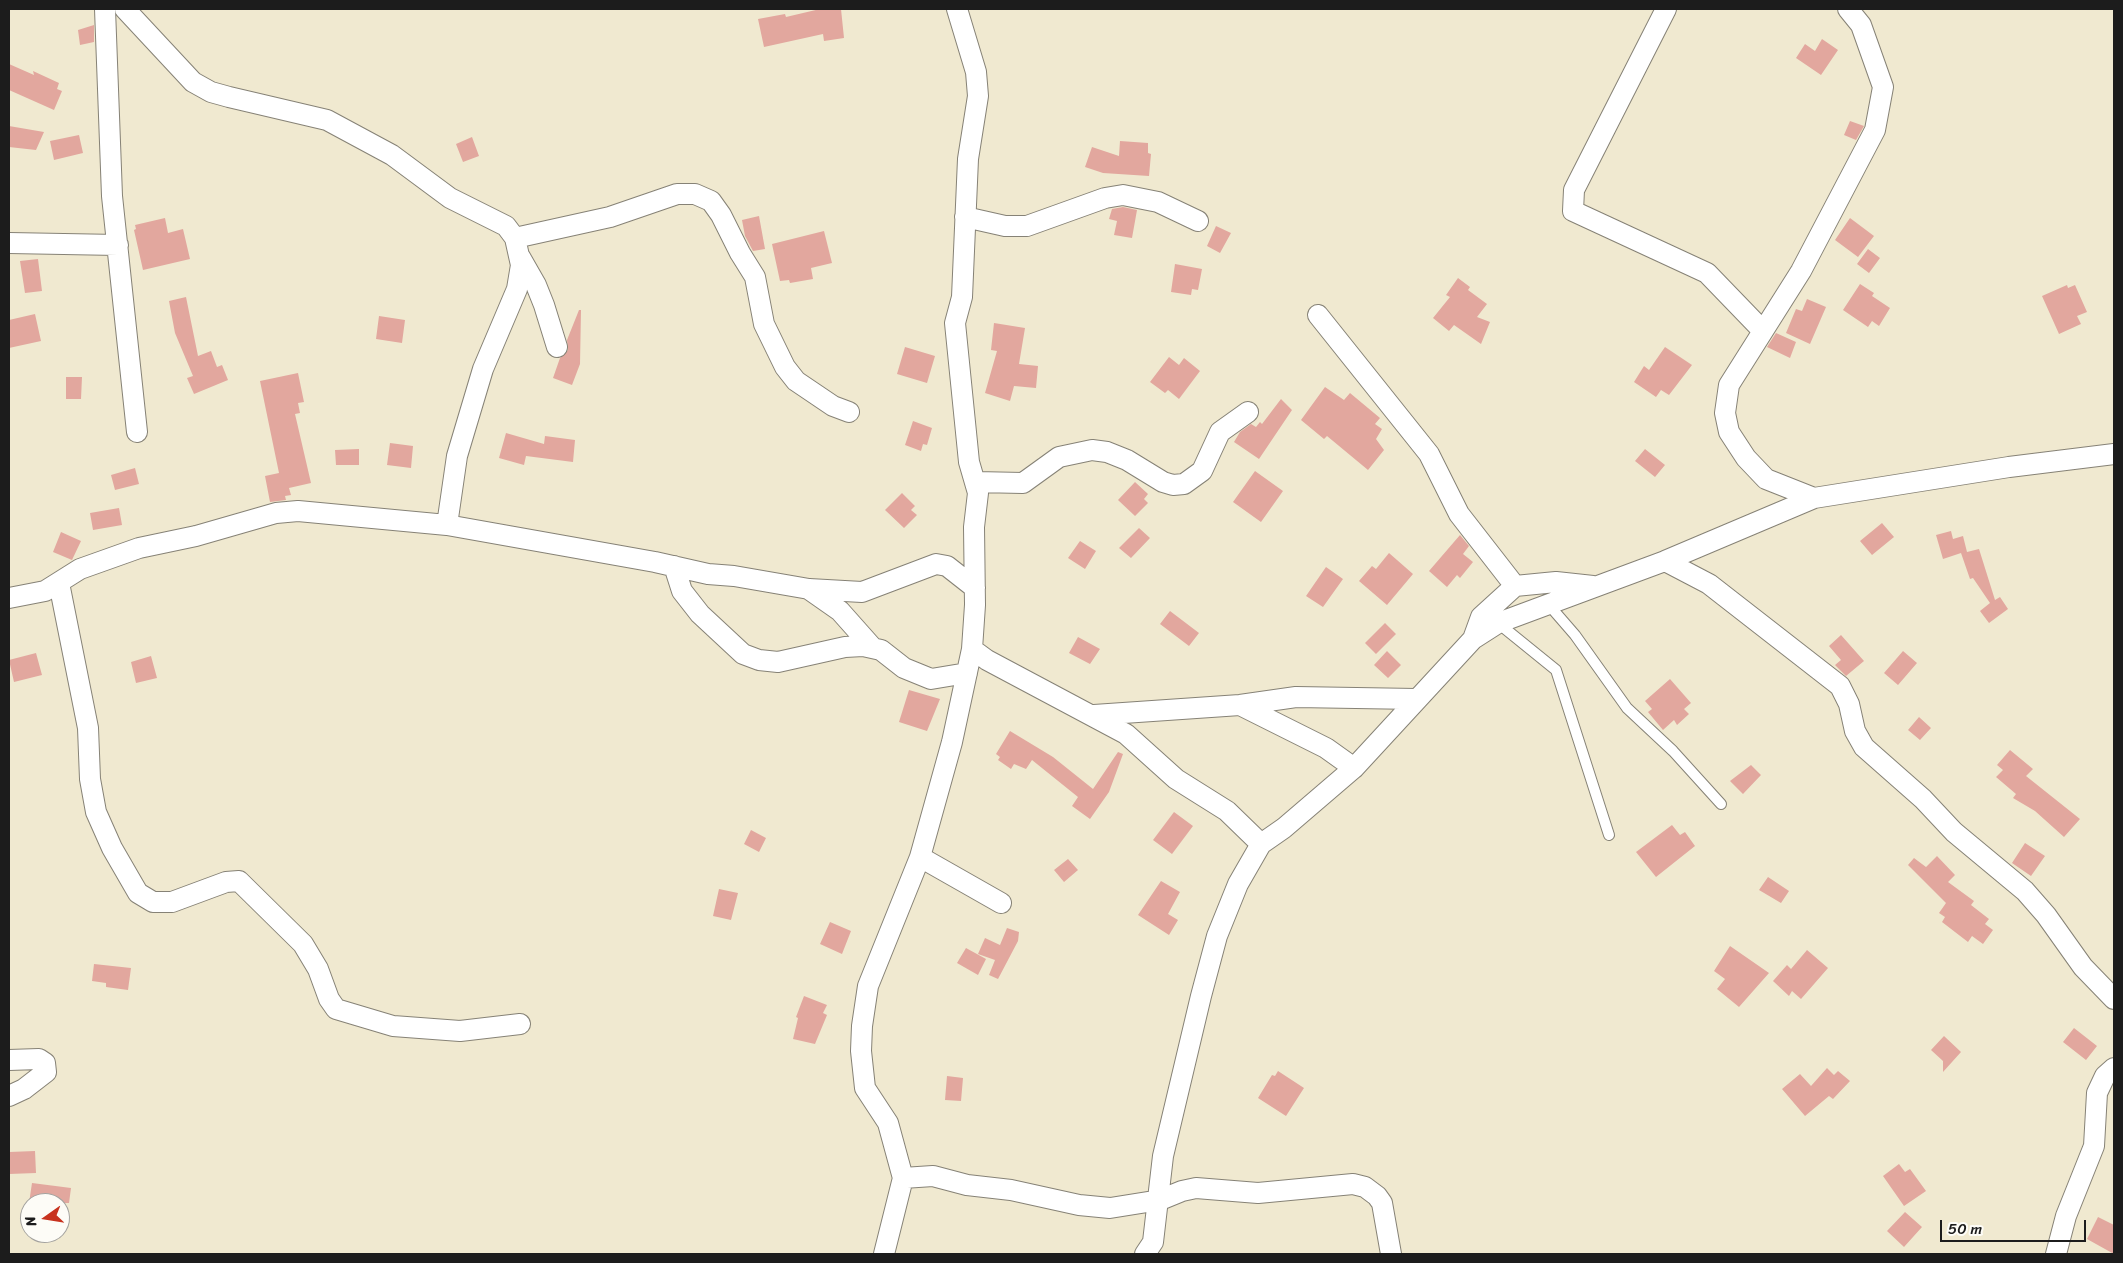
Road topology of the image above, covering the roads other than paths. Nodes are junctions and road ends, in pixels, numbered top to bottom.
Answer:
1 (105, 9) edge
2 (125, 9) edge
3 (957, 9) edge
4 (1666, 9) edge
5 (1848, 9) edge
6 (965, 217) junction
7 (1198, 221) dead end
8 (515, 238) junction
9 (9, 243) edge
10 (118, 245) junction
11 (520, 257) junction
12 (1318, 315) dead end
13 (1763, 331) junction
14 (557, 347) dead end
15 (849, 412) dead end
16 (1248, 412) dead end
17 (137, 432) dead end
18 (2114, 454) edge
19 (976, 482) junction
20 (1814, 498) junction
21 (447, 525) junction
22 (1665, 561) junction
23 (674, 566) junction
24 (60, 583) junction
25 (1515, 586) junction
26 (1599, 586) junction
27 (975, 588) junction
28 (809, 589) junction
29 (9, 598) edge
30 (1549, 605) junction
31 (1498, 623) junction
32 (1473, 639) junction
33 (872, 648) junction
34 (972, 649) junction
35 (967, 673) junction
36 (1416, 699) junction
37 (1240, 705) junction
38 (1094, 715) junction
39 (1354, 768) junction
40 (1721, 804) dead end
41 (1610, 835) dead end
42 (1261, 844) junction
43 (920, 857) junction
44 (1001, 904) dead end
45 (2114, 999) edge
46 (520, 1024) dead end
47 (9, 1060) edge
48 (2114, 1068) edge
49 (9, 1096) edge
50 (903, 1178) junction
51 (1160, 1200) junction
52 (884, 1254) edge
53 (1145, 1254) edge
54 (1391, 1254) edge
55 (2056, 1254) edge

1 - 10 street
2 - 8 street
3 - 6 street
4 - 13 street
5 - 13 street
6 - 7 street
6 - 19 street
8 - 11 street
8 - 15 street
9 - 10 street
10 - 17 street
11 - 14 street
11 - 21 street
12 - 25 street
13 - 20 street
16 - 19 street
18 - 20 street
19 - 27 street
20 - 22 street
21 - 23 street
21 - 24 street
22 - 26 street
22 - 45 street
23 - 28 street
23 - 33 street
24 - 29 street
24 - 46 street
25 - 26 street
25 - 32 street
26 - 30 street
27 - 28 street
27 - 34 street
28 - 33 street
30 - 31 street
30 - 40 lane
31 - 32 street
31 - 41 lane
32 - 36 street
33 - 35 street
34 - 35 street
34 - 38 street
35 - 43 street
36 - 37 street
36 - 39 street
37 - 38 street
37 - 39 street
38 - 42 street
39 - 42 street
42 - 51 street
43 - 44 street
43 - 50 street
47 - 49 street
48 - 55 street
50 - 51 street
50 - 52 street
51 - 53 street
51 - 54 street

